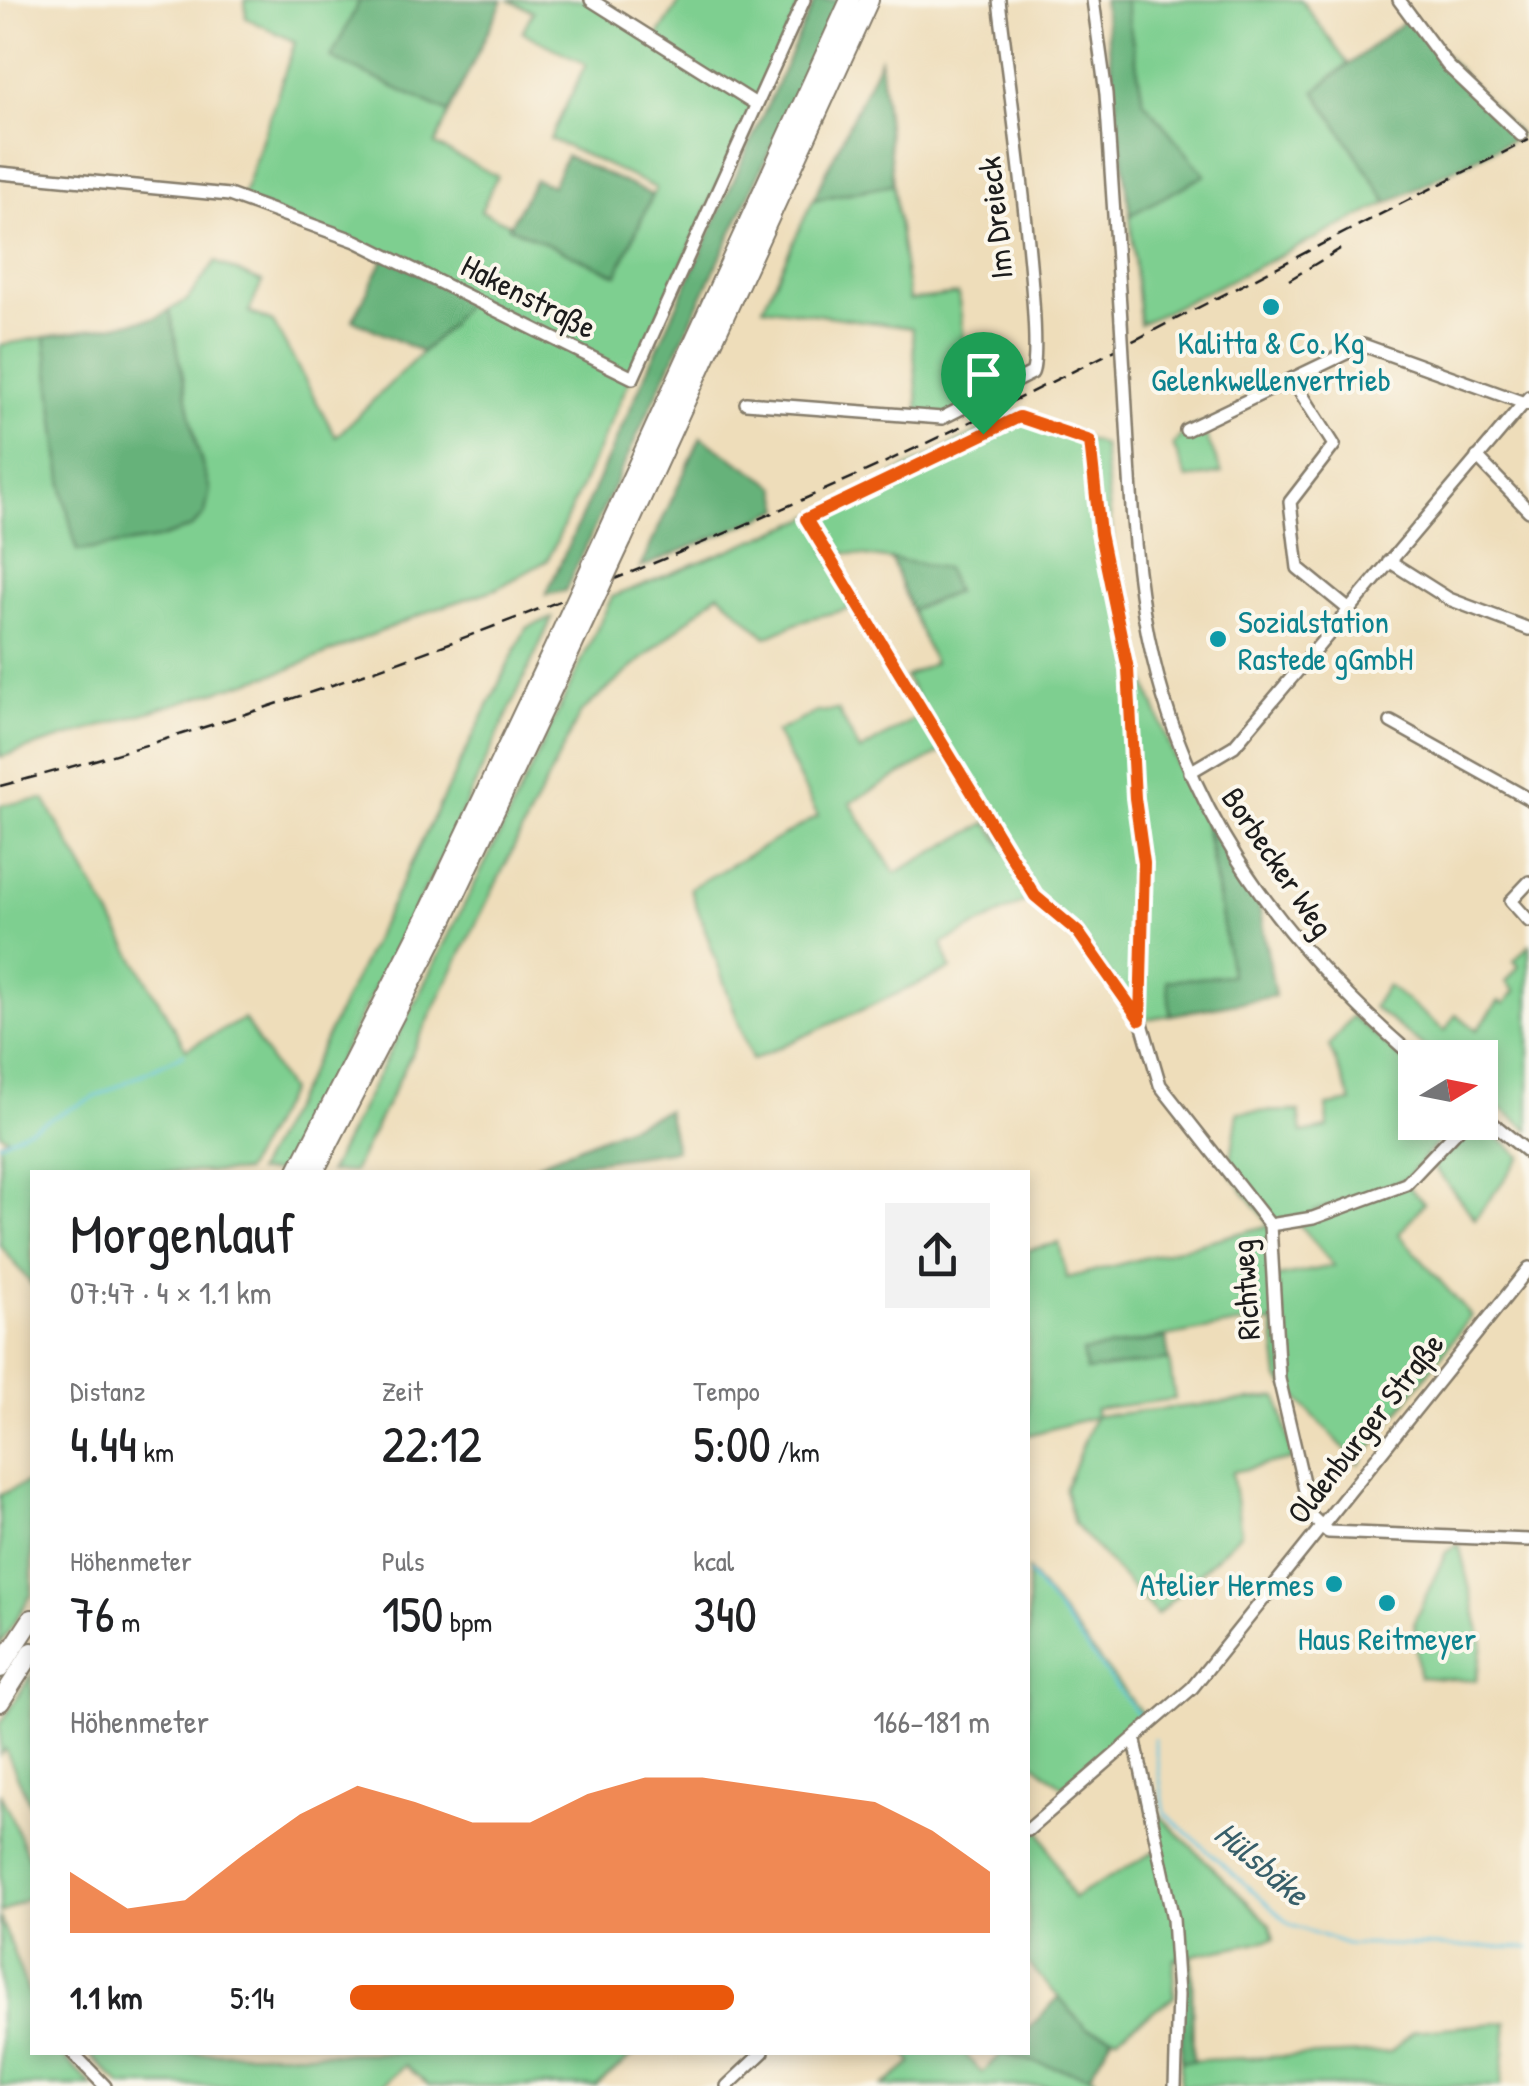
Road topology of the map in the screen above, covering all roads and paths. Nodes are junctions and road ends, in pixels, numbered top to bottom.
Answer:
1 (590, 0) edge
2 (804, 0) edge
3 (850, 0) edge
4 (869, 0) edge
5 (999, 0) edge
6 (1093, 0) edge
7 (1399, 0) edge
8 (756, 104) junction
9 (1521, 135) dead end
10 (0, 173) edge
11 (1292, 379) junction
12 (1527, 402) edge
13 (746, 404) dead end
14 (1186, 430) dead end
15 (1478, 457) junction
16 (1529, 510) edge
17 (614, 536) junction
18 (1390, 562) junction
19 (1348, 608) junction
20 (1529, 630) edge
21 (559, 656) junction
22 (1392, 722) dead end
23 (1190, 772) junction
24 (1529, 800) edge
25 (1529, 882) edge
26 (1529, 921) edge
27 (1140, 1020) junction
28 (1398, 1043) edge
29 (1498, 1127) edge
30 (1449, 1140) edge
31 (1529, 1152) edge
32 (298, 1170) edge
33 (315, 1170) edge
34 (1270, 1225) junction
35 (1529, 1268) edge
36 (1322, 1528) junction
37 (1529, 1540) edge
38 (30, 1622) edge
39 (30, 1655) edge
40 (0, 1668) edge
41 (0, 1702) edge
42 (1134, 1741) junction
43 (1030, 1828) edge
44 (75, 2055) edge
45 (760, 2055) edge
46 (105, 2086) edge
47 (727, 2086) edge
48 (1175, 2086) edge

1 - 8 street
2 - 8 street, Hakenstraße
3 - 17 highway
4 - 17 highway
5 - 13 street, Im Dreieck
6 - 23 street, Borbecker Weg, bridge
7 - 9 street
8 - 10 street, Hakenstraße
11 - 12 street
11 - 14 street
11 - 19 street
12 - 15 street
15 - 16 street
15 - 18 street
17 - 21 highway, bridge
18 - 19 street
18 - 20 street
19 - 23 street
21 - 32 highway
21 - 33 highway
22 - 24 street
23 - 28 street, Borbecker Weg
25 - 26 street
27 - 27 street
27 - 34 street, Richtweg
29 - 31 street
30 - 34 street
34 - 36 street, Richtweg
35 - 36 street, Oldenburger Straße
36 - 37 street
36 - 42 street, Oldenburger Straße
38 - 40 highway
39 - 41 highway
42 - 43 street, Oldenburger Straße
42 - 48 street
44 - 46 street
45 - 47 street

